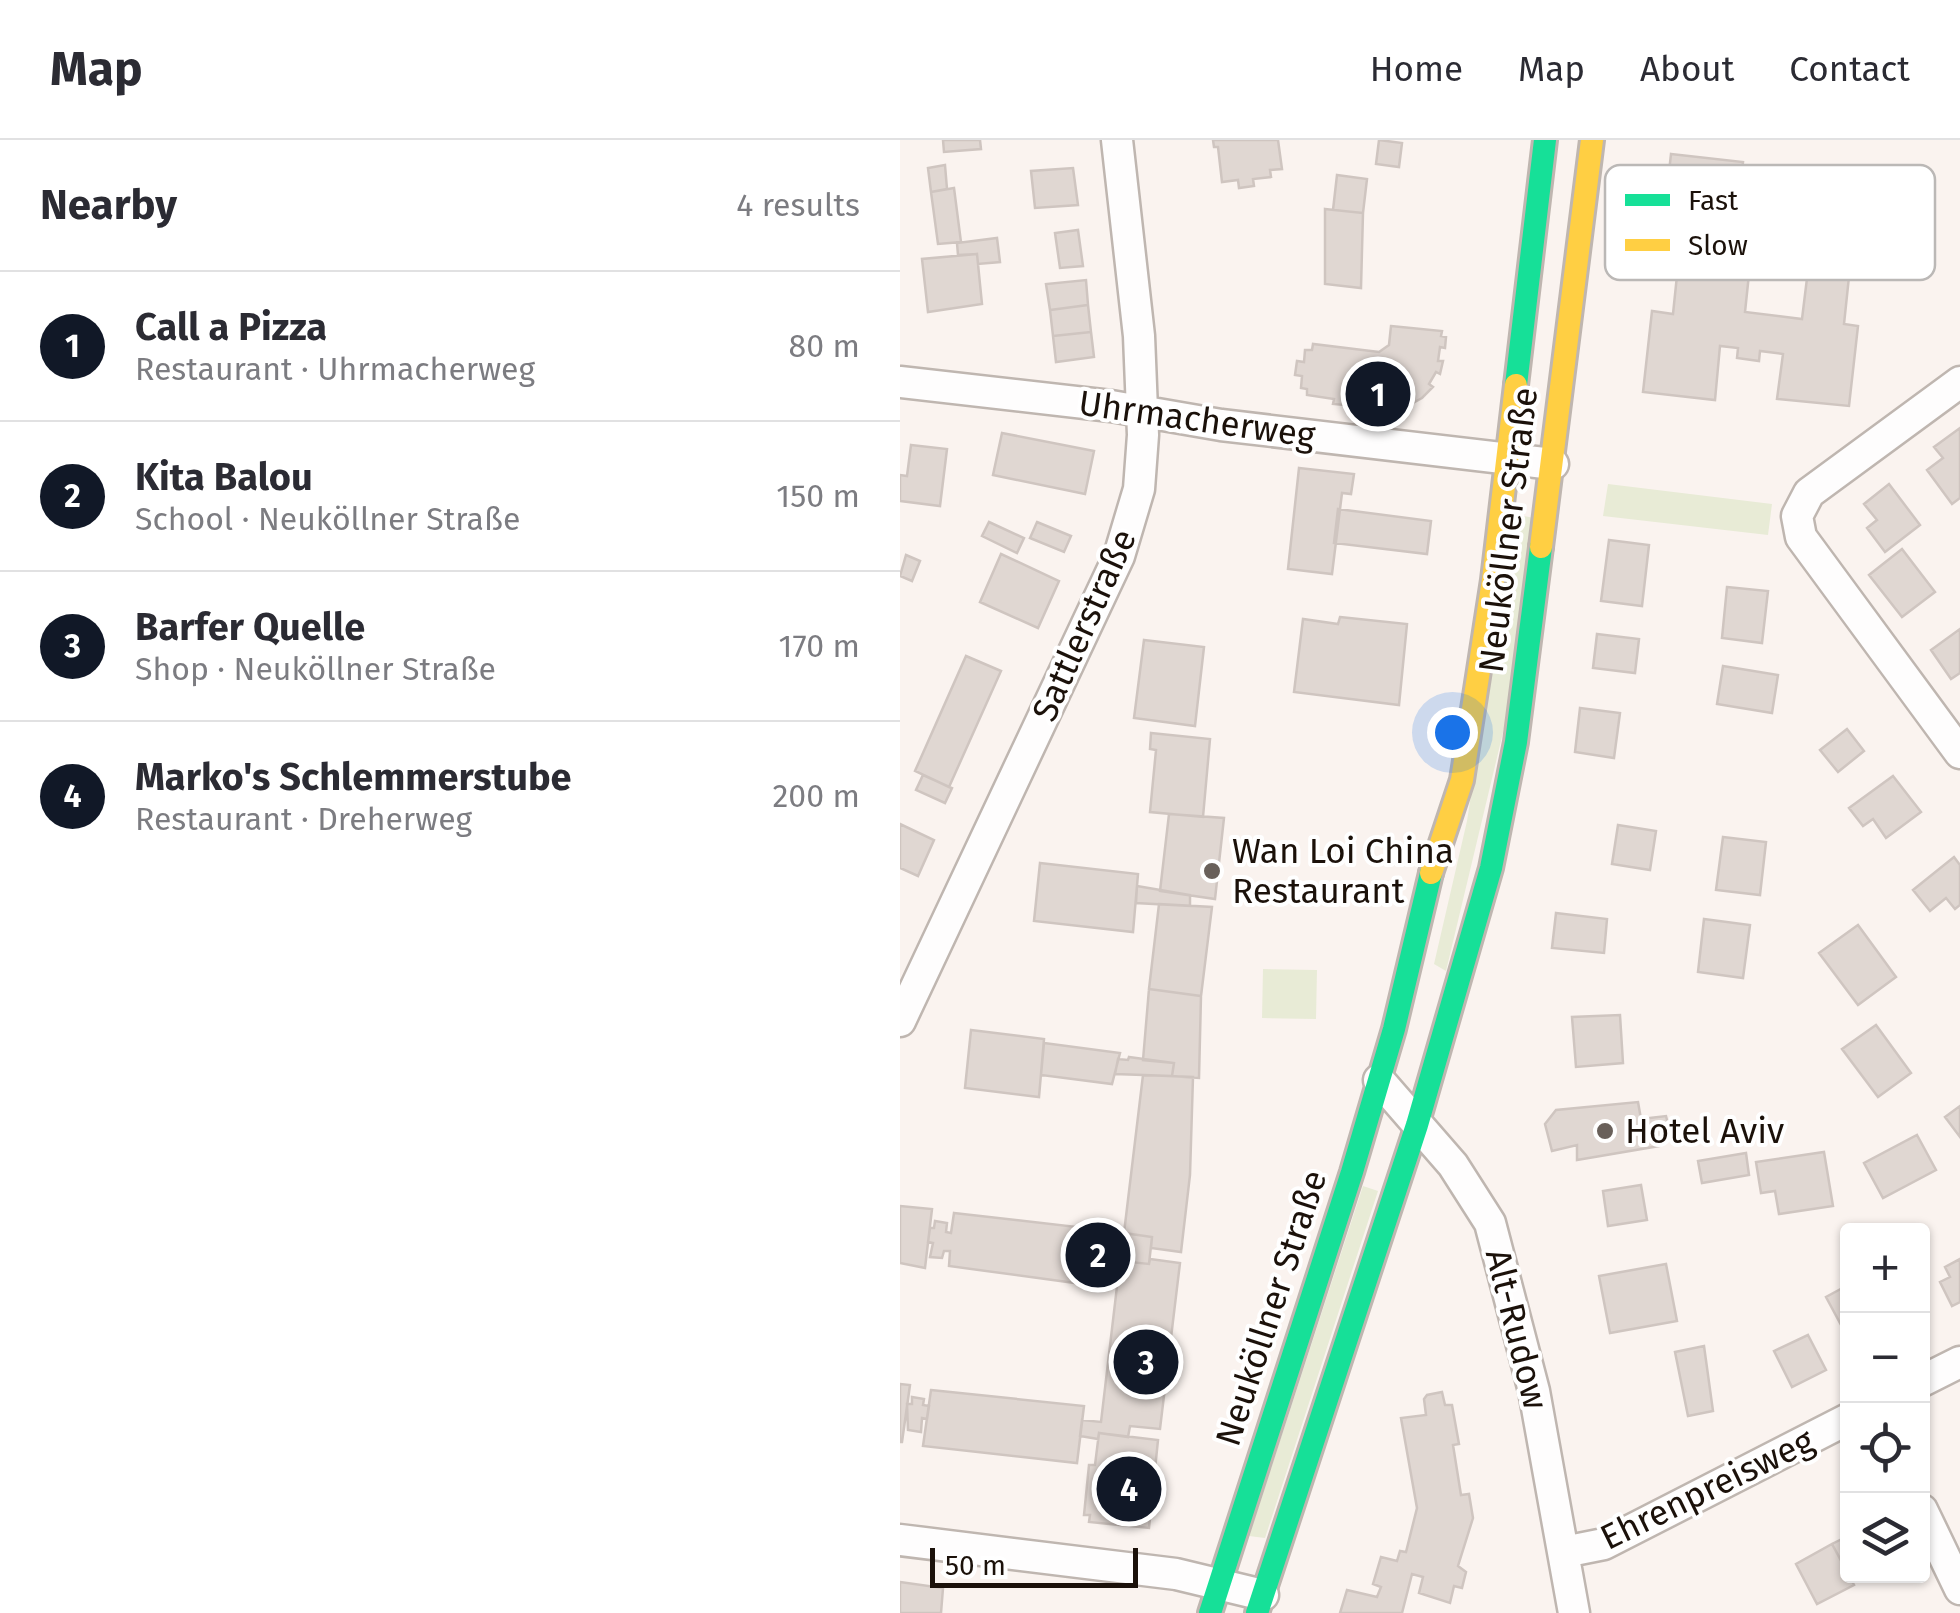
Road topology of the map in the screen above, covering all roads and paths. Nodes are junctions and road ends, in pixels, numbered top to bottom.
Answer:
1 (1117, 140) edge
2 (1545, 140) edge
3 (1592, 140) edge
4 (900, 382) edge
5 (1960, 382) edge
6 (1142, 412) junction
7 (1508, 459) junction
8 (1553, 464) junction
9 (1960, 753) edge
10 (1409, 966) junction
11 (1459, 982) junction
12 (900, 1021) edge
13 (1380, 1080) junction
14 (1416, 1125) junction
15 (1960, 1362) edge
16 (1930, 1377) edge
17 (1840, 1423) edge
18 (1930, 1521) edge
19 (900, 1540) edge
20 (1952, 1550) edge
21 (1564, 1552) junction
22 (1219, 1582) junction
23 (1960, 1589) edge
24 (1260, 1604) edge
25 (1210, 1613) edge
26 (1574, 1613) edge

1 - 6 street, Sattlerstraße
2 - 7 main road, Neuköllner Straße
3 - 8 main road, Neuköllner Straße
4 - 6 street, Uhrmacherweg
5 - 9 street
6 - 7 street, Uhrmacherweg
6 - 12 street, Sattlerstraße
7 - 8 street, Uhrmacherweg
7 - 10 main road, Neuköllner Straße
8 - 11 main road, Neuköllner Straße
10 - 11 main road
10 - 13 main road, Neuköllner Straße
11 - 14 main road, Neuköllner Straße
13 - 14 street, Alt-Rudow
13 - 22 main road, Neuköllner Straße
14 - 21 street, Alt-Rudow
14 - 24 main road, Neuköllner Straße
15 - 16 street
17 - 21 street, Ehrenpreisweg
18 - 20 street
19 - 22 street
20 - 23 street
21 - 26 street, Alt-Rudow
22 - 24 street
22 - 25 main road, Neuköllner Straße

